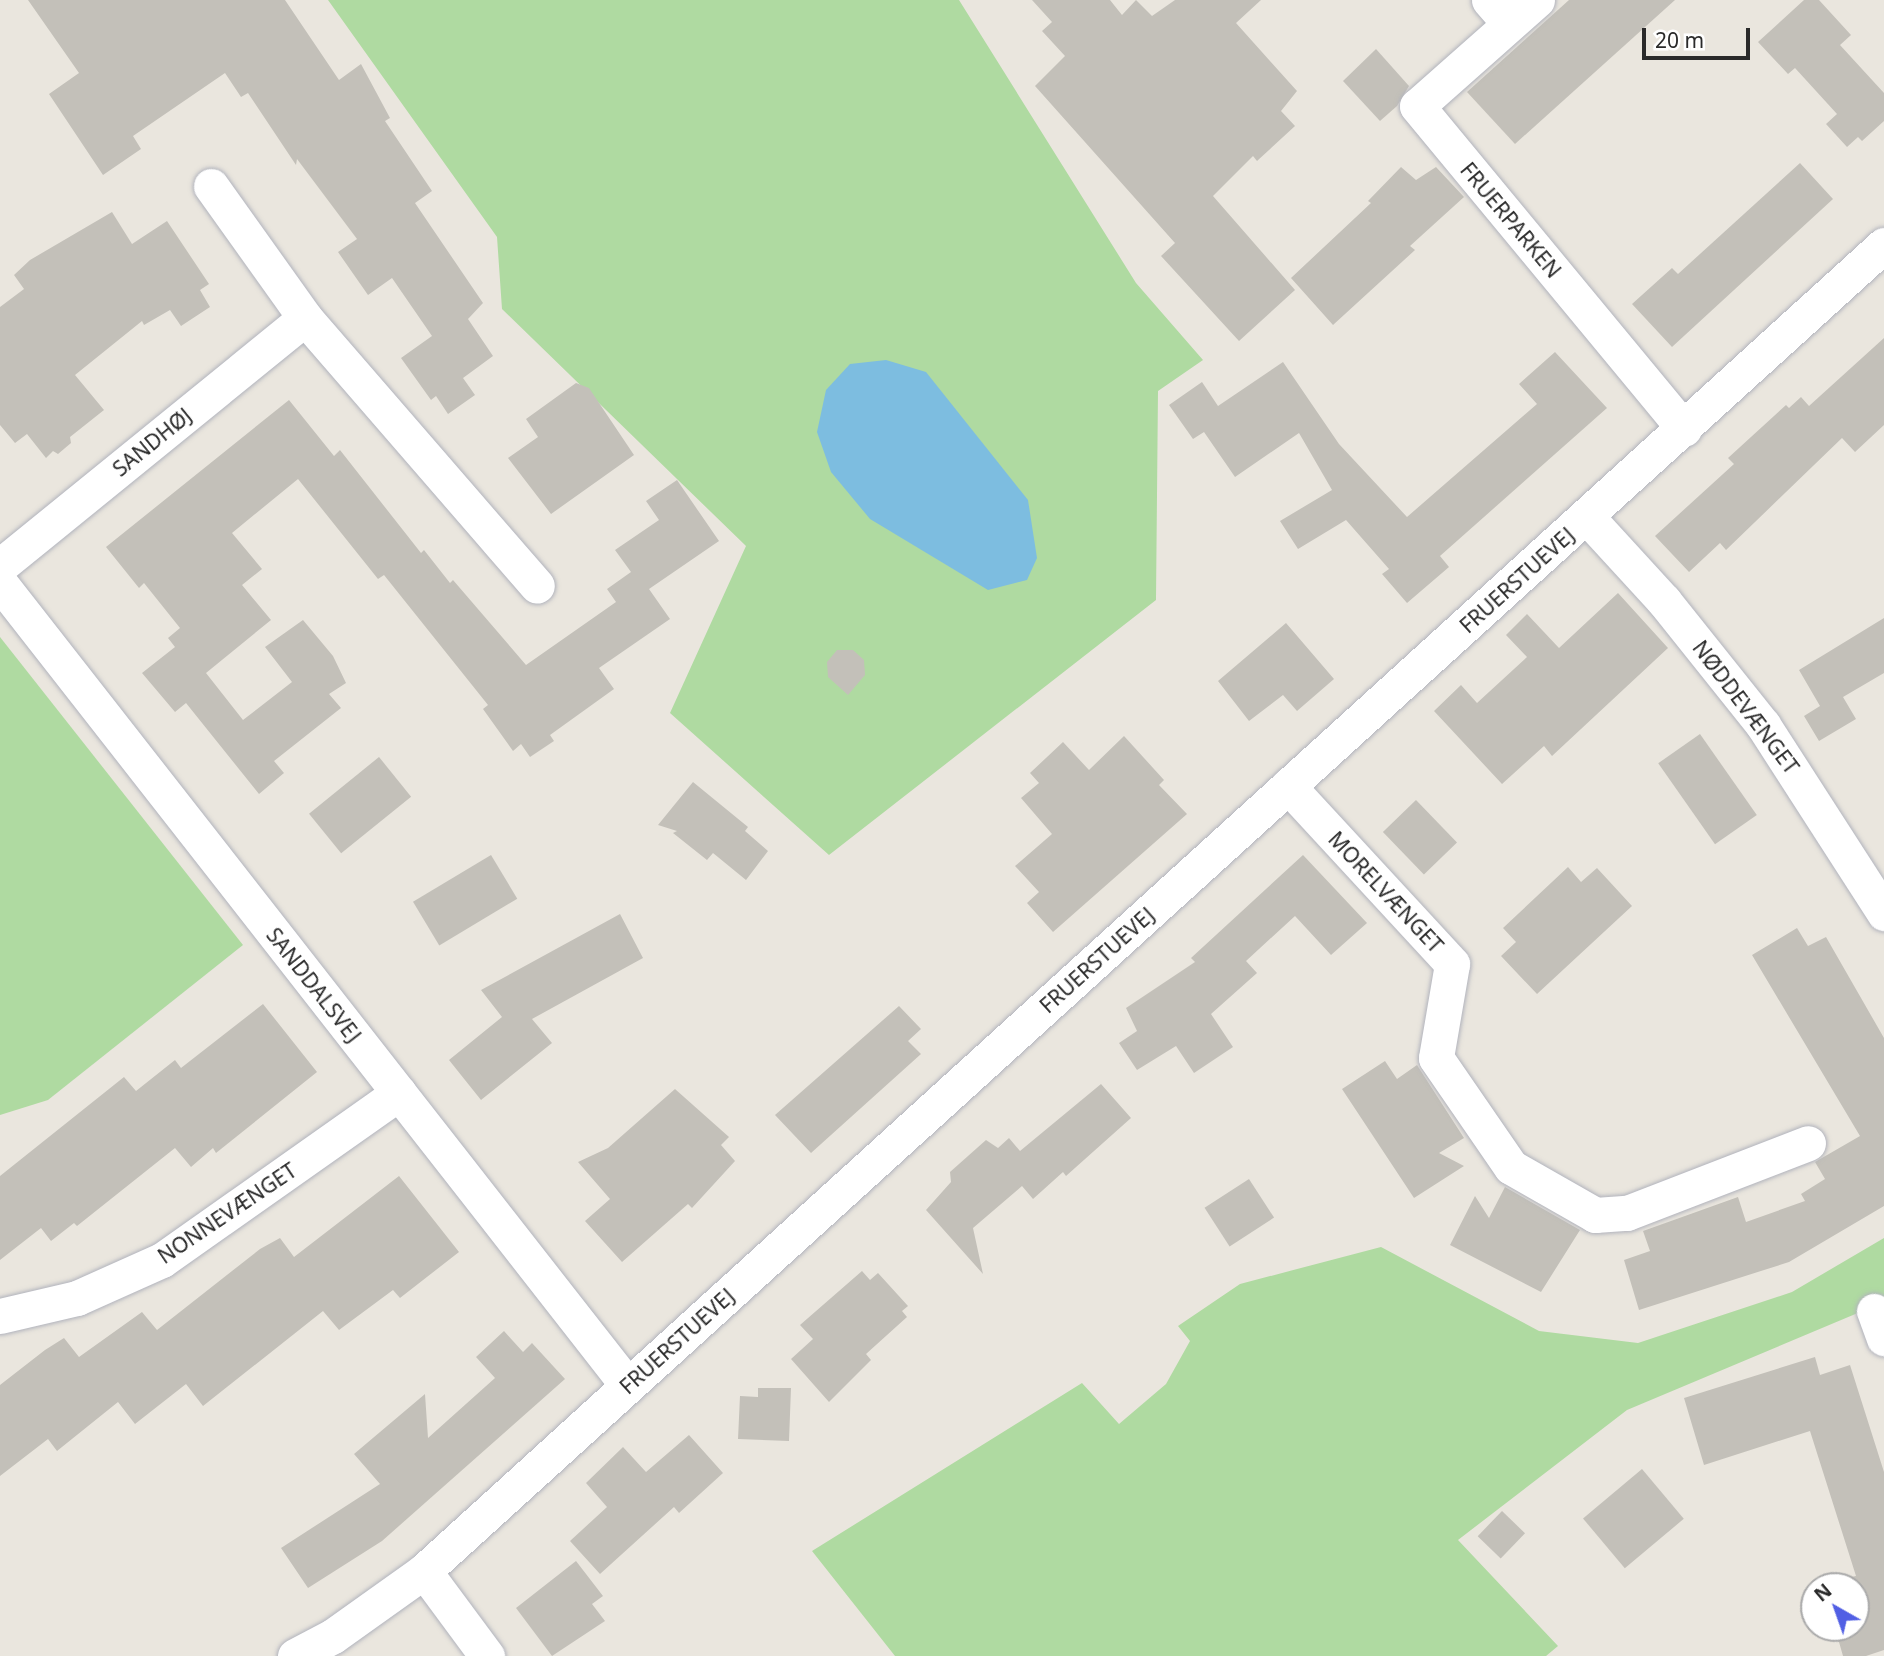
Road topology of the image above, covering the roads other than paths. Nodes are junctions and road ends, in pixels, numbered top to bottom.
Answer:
1 (1537, 0) edge
2 (1499, 12) edge
3 (211, 186) dead end
4 (1884, 245) edge
5 (304, 318) junction
6 (1684, 429) junction
7 (1587, 517) junction
8 (0, 566) edge
9 (0, 583) edge
10 (537, 586) dead end
11 (1288, 786) junction
12 (1884, 913) edge
13 (399, 1093) junction
14 (1808, 1143) dead end
15 (0, 1316) edge
16 (628, 1386) junction
17 (424, 1571) junction
18 (295, 1656) edge
19 (486, 1656) edge

1 - 2 street, FRUERPARKEN
2 - 6 street, FRUERPARKEN
3 - 5 street
4 - 6 street, FRUERSTUEVEJ
5 - 8 street, SANDHØJ
5 - 10 street
6 - 7 street, FRUERSTUEVEJ
7 - 11 street, FRUERSTUEVEJ
7 - 12 street, NØDDEVÆNGET
9 - 13 street, SANDDALSVEJ
11 - 14 street, MORELVÆNGET
11 - 16 street, FRUERSTUEVEJ
13 - 15 street, NONNEVÆNGET
13 - 16 street, SANDDALSVEJ
16 - 17 street, FRUERSTUEVEJ
17 - 18 street, FRUERSTUEVEJ
17 - 19 street

